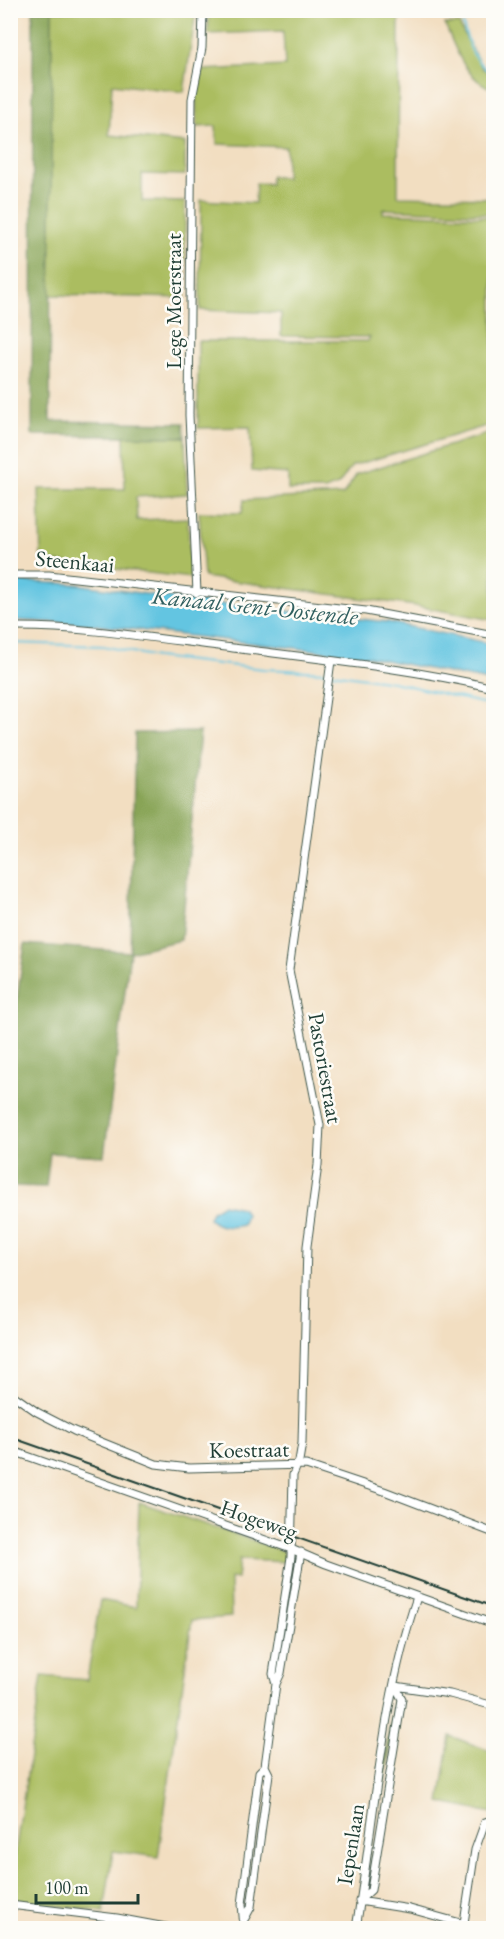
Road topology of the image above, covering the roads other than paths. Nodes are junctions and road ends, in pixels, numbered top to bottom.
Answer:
1 (203, 10) edge
2 (10, 575) edge
3 (197, 593) junction
4 (10, 627) edge
5 (494, 635) edge
6 (330, 668) junction
7 (494, 688) edge
8 (10, 1394) edge
9 (10, 1450) edge
10 (296, 1467) junction
11 (494, 1533) edge
12 (291, 1549) junction
13 (301, 1552) junction
14 (285, 1590) junction
15 (293, 1591) junction
16 (417, 1597) junction
17 (494, 1624) edge
18 (279, 1627) junction
19 (288, 1628) junction
20 (276, 1684) junction
21 (395, 1686) junction
22 (494, 1706) edge
23 (265, 1766) junction
24 (376, 1793) junction
25 (387, 1794) junction
26 (494, 1819) edge
27 (250, 1841) junction
28 (259, 1842) junction
29 (359, 1901) junction
30 (10, 1905) edge
31 (245, 1918) junction
32 (464, 1923) junction
33 (171, 1929) edge
34 (244, 1929) edge
35 (356, 1929) edge
36 (479, 1929) edge

1 - 3 street, Lege Moerstraat
2 - 3 street, Steenkaai
3 - 5 street, Steenkaai
4 - 6 street
6 - 7 street
6 - 10 street, Pastoriestraat
8 - 10 street, Koestraat
9 - 12 street, Hogeweg
10 - 11 street, Koestraat
10 - 12 street, Pastoriestraat
12 - 13 street, Hogeweg
12 - 14 street, Pastoriestraat
13 - 15 street, Pastoriestraat
13 - 16 street, Hogeweg
14 - 15 street
14 - 18 street, Pastoriestraat
15 - 19 street, Pastoriestraat
16 - 17 street, Hogeweg
16 - 21 street, Iepenlaan
18 - 19 street
18 - 20 street, Pastoriestraat
19 - 20 street, Pastoriestraat
20 - 23 street, Pastoriestraat
21 - 22 street
21 - 24 street, Iepenlaan
21 - 25 street, Iepenlaan
23 - 27 street, Pastoriestraat
23 - 28 street, Pastoriestraat
24 - 25 street, Iepenlaan
24 - 29 street, Iepenlaan
25 - 29 street, Iepenlaan
26 - 32 street
27 - 28 street
27 - 31 street, Pastoriestraat
28 - 31 street, Pastoriestraat
29 - 32 street
29 - 35 street, Iepenlaan
30 - 33 street
31 - 34 street, Pastoriestraat
32 - 36 street

